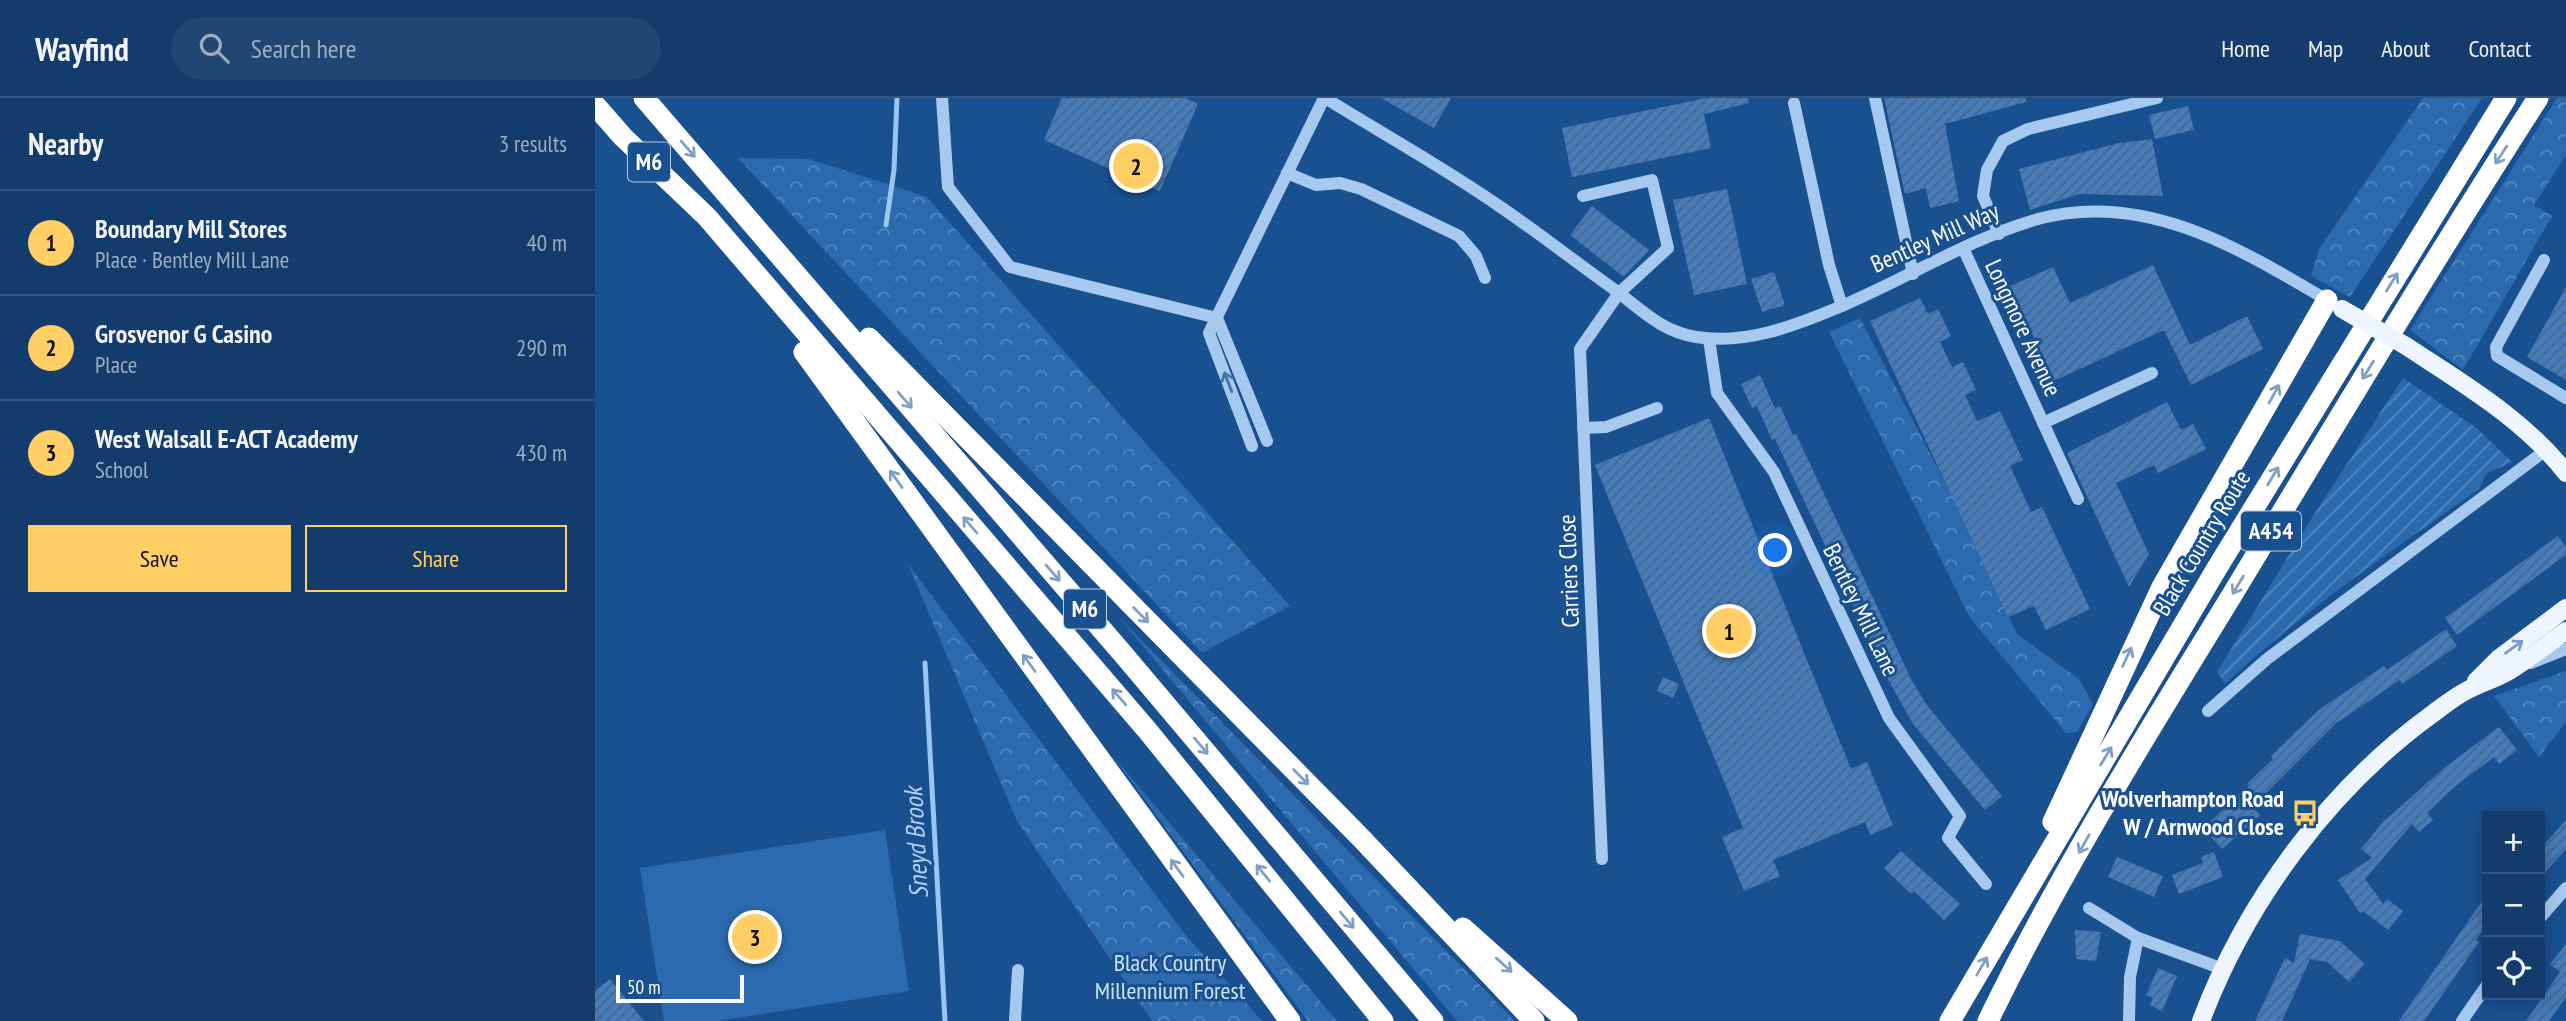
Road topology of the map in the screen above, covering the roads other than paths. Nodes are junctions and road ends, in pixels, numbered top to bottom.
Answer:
1 (644, 98) edge
2 (942, 98) edge
3 (1324, 98) edge
4 (1875, 98) edge
5 (2506, 98) edge
6 (2538, 98) edge
7 (2152, 99) edge
8 (1794, 103) dead end
9 (595, 105) edge
10 (1287, 173) junction
11 (1583, 196) dead end
12 (732, 200) junction
13 (707, 217) junction
14 (1999, 234) junction
15 (1963, 250) junction
16 (2544, 260) dead end
17 (1913, 274) junction
18 (1485, 278) dead end
19 (1619, 293) junction
20 (2335, 305) junction
21 (1842, 306) junction
22 (1217, 318) junction
23 (1709, 339) junction
24 (2152, 373) dead end
25 (2566, 398) edge
26 (1657, 408) dead end
27 (2043, 424) junction
28 (1583, 428) junction
29 (1267, 441) dead end
30 (1252, 446) dead end
31 (2546, 450) junction
32 (2566, 474) edge
33 (2078, 499) dead end
34 (2566, 608) edge
35 (2566, 631) edge
36 (2566, 649) edge
37 (2508, 672) junction
38 (2466, 691) junction
39 (2208, 711) dead end
40 (1361, 839) junction
41 (1602, 859) dead end
42 (1986, 884) dead end
43 (2566, 888) edge
44 (2089, 908) dead end
45 (2545, 912) edge
46 (2009, 920) junction
47 (2138, 939) junction
48 (2223, 969) junction
49 (1018, 970) dead end
50 (2482, 992) edge
51 (1015, 1021) edge
52 (1290, 1021) edge
53 (1383, 1021) edge
54 (1433, 1021) edge
55 (1534, 1021) edge
56 (1567, 1021) edge
57 (1950, 1021) edge
58 (1988, 1021) edge
59 (2129, 1021) edge
60 (2201, 1021) edge
61 (2462, 1021) edge

1 -> 12 highway, M6
2 - 22 street
3 - 10 street
3 - 19 street, Bentley Mill Way
4 - 17 street
46 -> 5 highway, Black Country Route / A454
6 -> 58 highway, A454
7 - 14 street
8 - 21 street
9 - 13 highway, M6
10 - 18 street
10 - 22 street
11 - 19 street, Carriers Close
12 -> 40 highway
12 -> 54 highway, M6
52 -> 13 highway
53 -> 13 highway, M6
14 - 15 street, Bentley Mill Way
14 - 20 street, Bentley Mill Way
15 - 17 street, Bentley Mill Way
15 - 27 street, Longmore Avenue
16 - 25 street
17 - 21 street, Bentley Mill Way
19 - 23 street, Bentley Mill Way
19 - 28 street, Carriers Close
20 - 31 main road, Bentley Mill Way, bridge
46 -> 20 highway
21 - 23 street, Bentley Mill Way
22 - 29 street
30 -> 22 street
23 - 42 street, Bentley Mill Lane
24 - 27 street, Longmore Avenue
26 - 28 street
27 - 33 street, Longmore Avenue
28 - 41 street, Carriers Close
31 - 32 main road, Bentley Mill Way
31 - 39 street
38 -> 34 main road
35 - 37 main road
36 - 37 street
37 - 38 main road
38 - 48 main road
40 - 55 highway
40 -> 56 highway
43 - 45 street
44 - 47 street
57 -> 46 highway, Black Country Route / A454
47 - 48 street
47 - 59 street
48 - 60 main road
49 - 51 street
50 - 61 street

